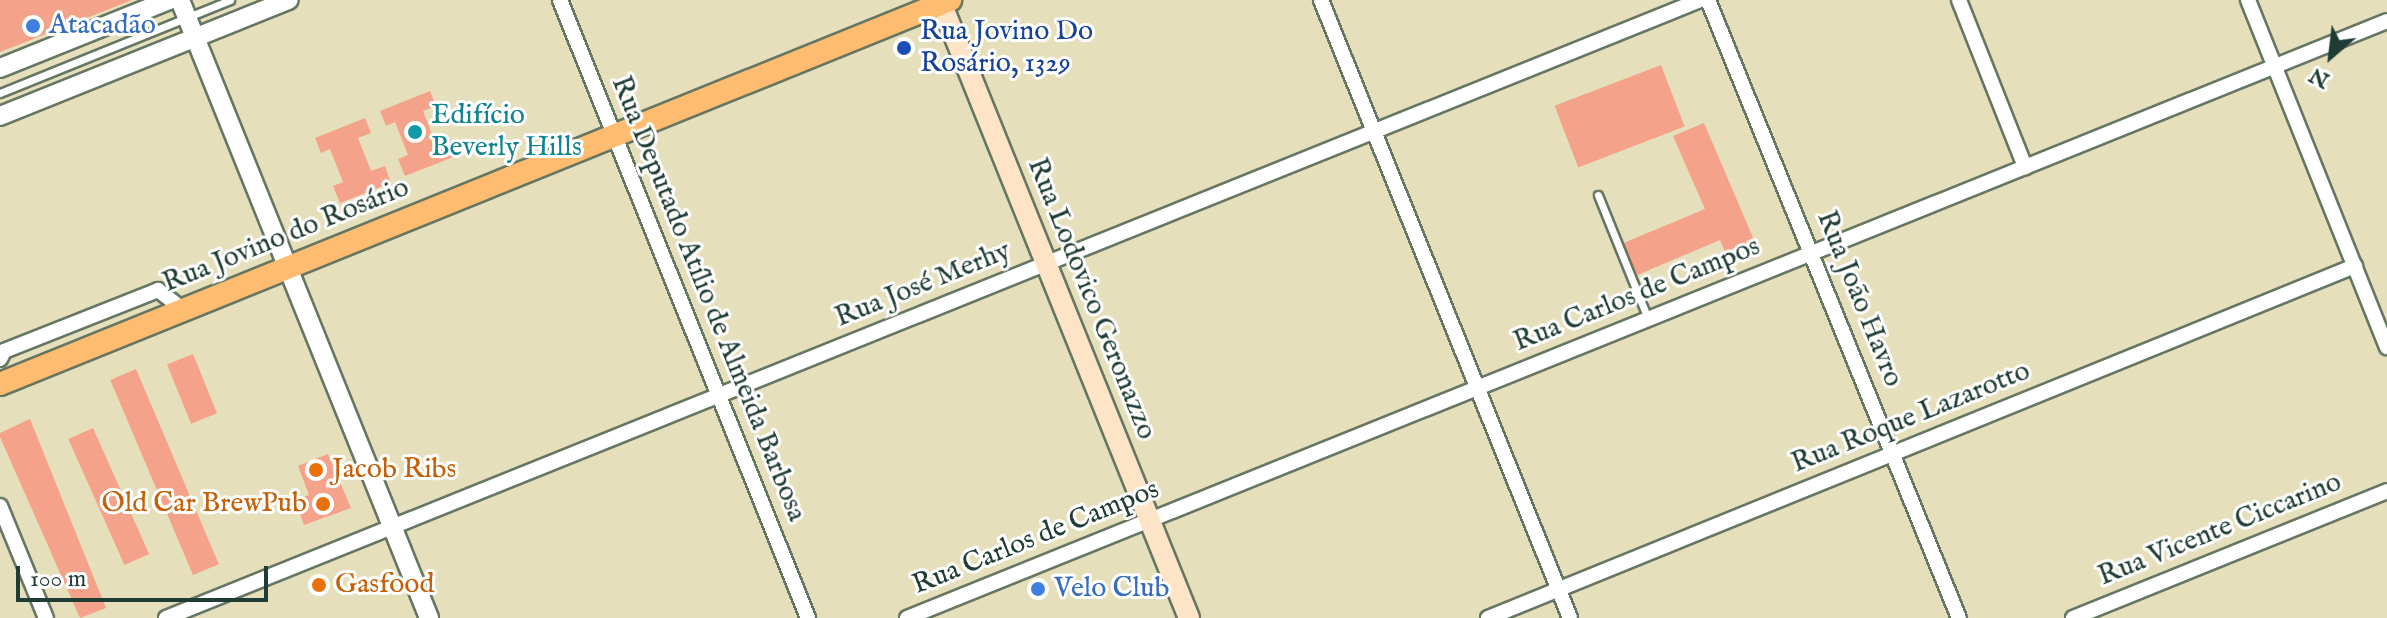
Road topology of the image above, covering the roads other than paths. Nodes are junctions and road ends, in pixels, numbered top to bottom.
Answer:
1 (169, 0) edge
2 (230, 0) edge
3 (289, 0) edge
4 (560, 0) edge
5 (1321, 0) edge
6 (1700, 0) edge
7 (1708, 0) edge
8 (1959, 0) edge
9 (2248, 0) edge
10 (944, 1) edge
11 (184, 9) edge
12 (2387, 21) edge
13 (196, 38) junction
14 (2274, 66) junction
15 (0, 68) edge
16 (0, 93) edge
17 (0, 116) edge
18 (1374, 131) junction
19 (614, 136) junction
20 (2025, 167) junction
21 (1598, 195) dead end
22 (1812, 253) junction
23 (1046, 263) junction
24 (2355, 266) junction
25 (288, 268) junction
26 (184, 310) junction
27 (1648, 319) junction
28 (2387, 347) edge
29 (0, 359) edge
30 (0, 384) edge
31 (1477, 388) junction
32 (719, 395) junction
33 (1893, 454) junction
34 (2387, 491) edge
35 (0, 506) edge
36 (1150, 520) junction
37 (392, 527) junction
38 (1558, 589) junction
39 (46, 618) edge
40 (166, 618) edge
41 (429, 618) edge
42 (808, 618) edge
43 (907, 618) edge
44 (1189, 618) edge
45 (1488, 618) edge
46 (1570, 618) edge
47 (1959, 618) edge
48 (2073, 618) edge

1 - 15 street
2 - 11 lane
3 - 13 street
4 - 19 street, Rua Deputado Atílio de Almeida Barbosa
5 - 18 street
6 - 18 street, Rua José Merhy
7 - 22 street, Rua João Havro
8 - 20 street
9 - 14 street
10 - 19 main road, Rua Jovino do Rosário
10 - 23 main road, Rua Lodovico Geronazzo
11 - 13 street
11 - 16 lane
12 - 14 street, Rua Carlos de Campos
13 - 17 street
13 - 25 street
14 - 20 street, Rua Carlos de Campos
14 - 24 street
18 - 23 street, Rua José Merhy
18 - 31 street
19 - 25 main road, Rua Jovino do Rosário
19 - 32 street, Rua Deputado Atílio de Almeida Barbosa
20 - 22 street, Rua Carlos de Campos
21 - 27 lane
22 - 27 street, Rua Carlos de Campos
22 - 33 street, Rua João Havro
23 - 32 street, Rua José Merhy
23 - 36 main road, Rua Lodovico Geronazzo
24 - 28 street
24 - 33 street, Rua Roque Lazarotto
25 - 26 main road, Rua Jovino do Rosário
25 - 37 street
26 - 29 street
26 - 30 main road, Rua Jovino do Rosário
27 - 31 street, Rua Carlos de Campos
31 - 36 street, Rua Carlos de Campos
31 - 38 street
32 - 37 street, Rua José Merhy
32 - 42 street, Rua Deputado Atílio de Almeida Barbosa
33 - 38 street, Rua Roque Lazarotto
33 - 47 street, Rua João Havro
34 - 48 street, Rua Vicente Ciccarino
35 - 39 street
36 - 43 street, Rua Carlos de Campos
36 - 44 main road, Rua Lodovico Geronazzo
37 - 40 street, Rua José Merhy
37 - 41 street
38 - 45 street, Rua Roque Lazarotto
38 - 46 street

